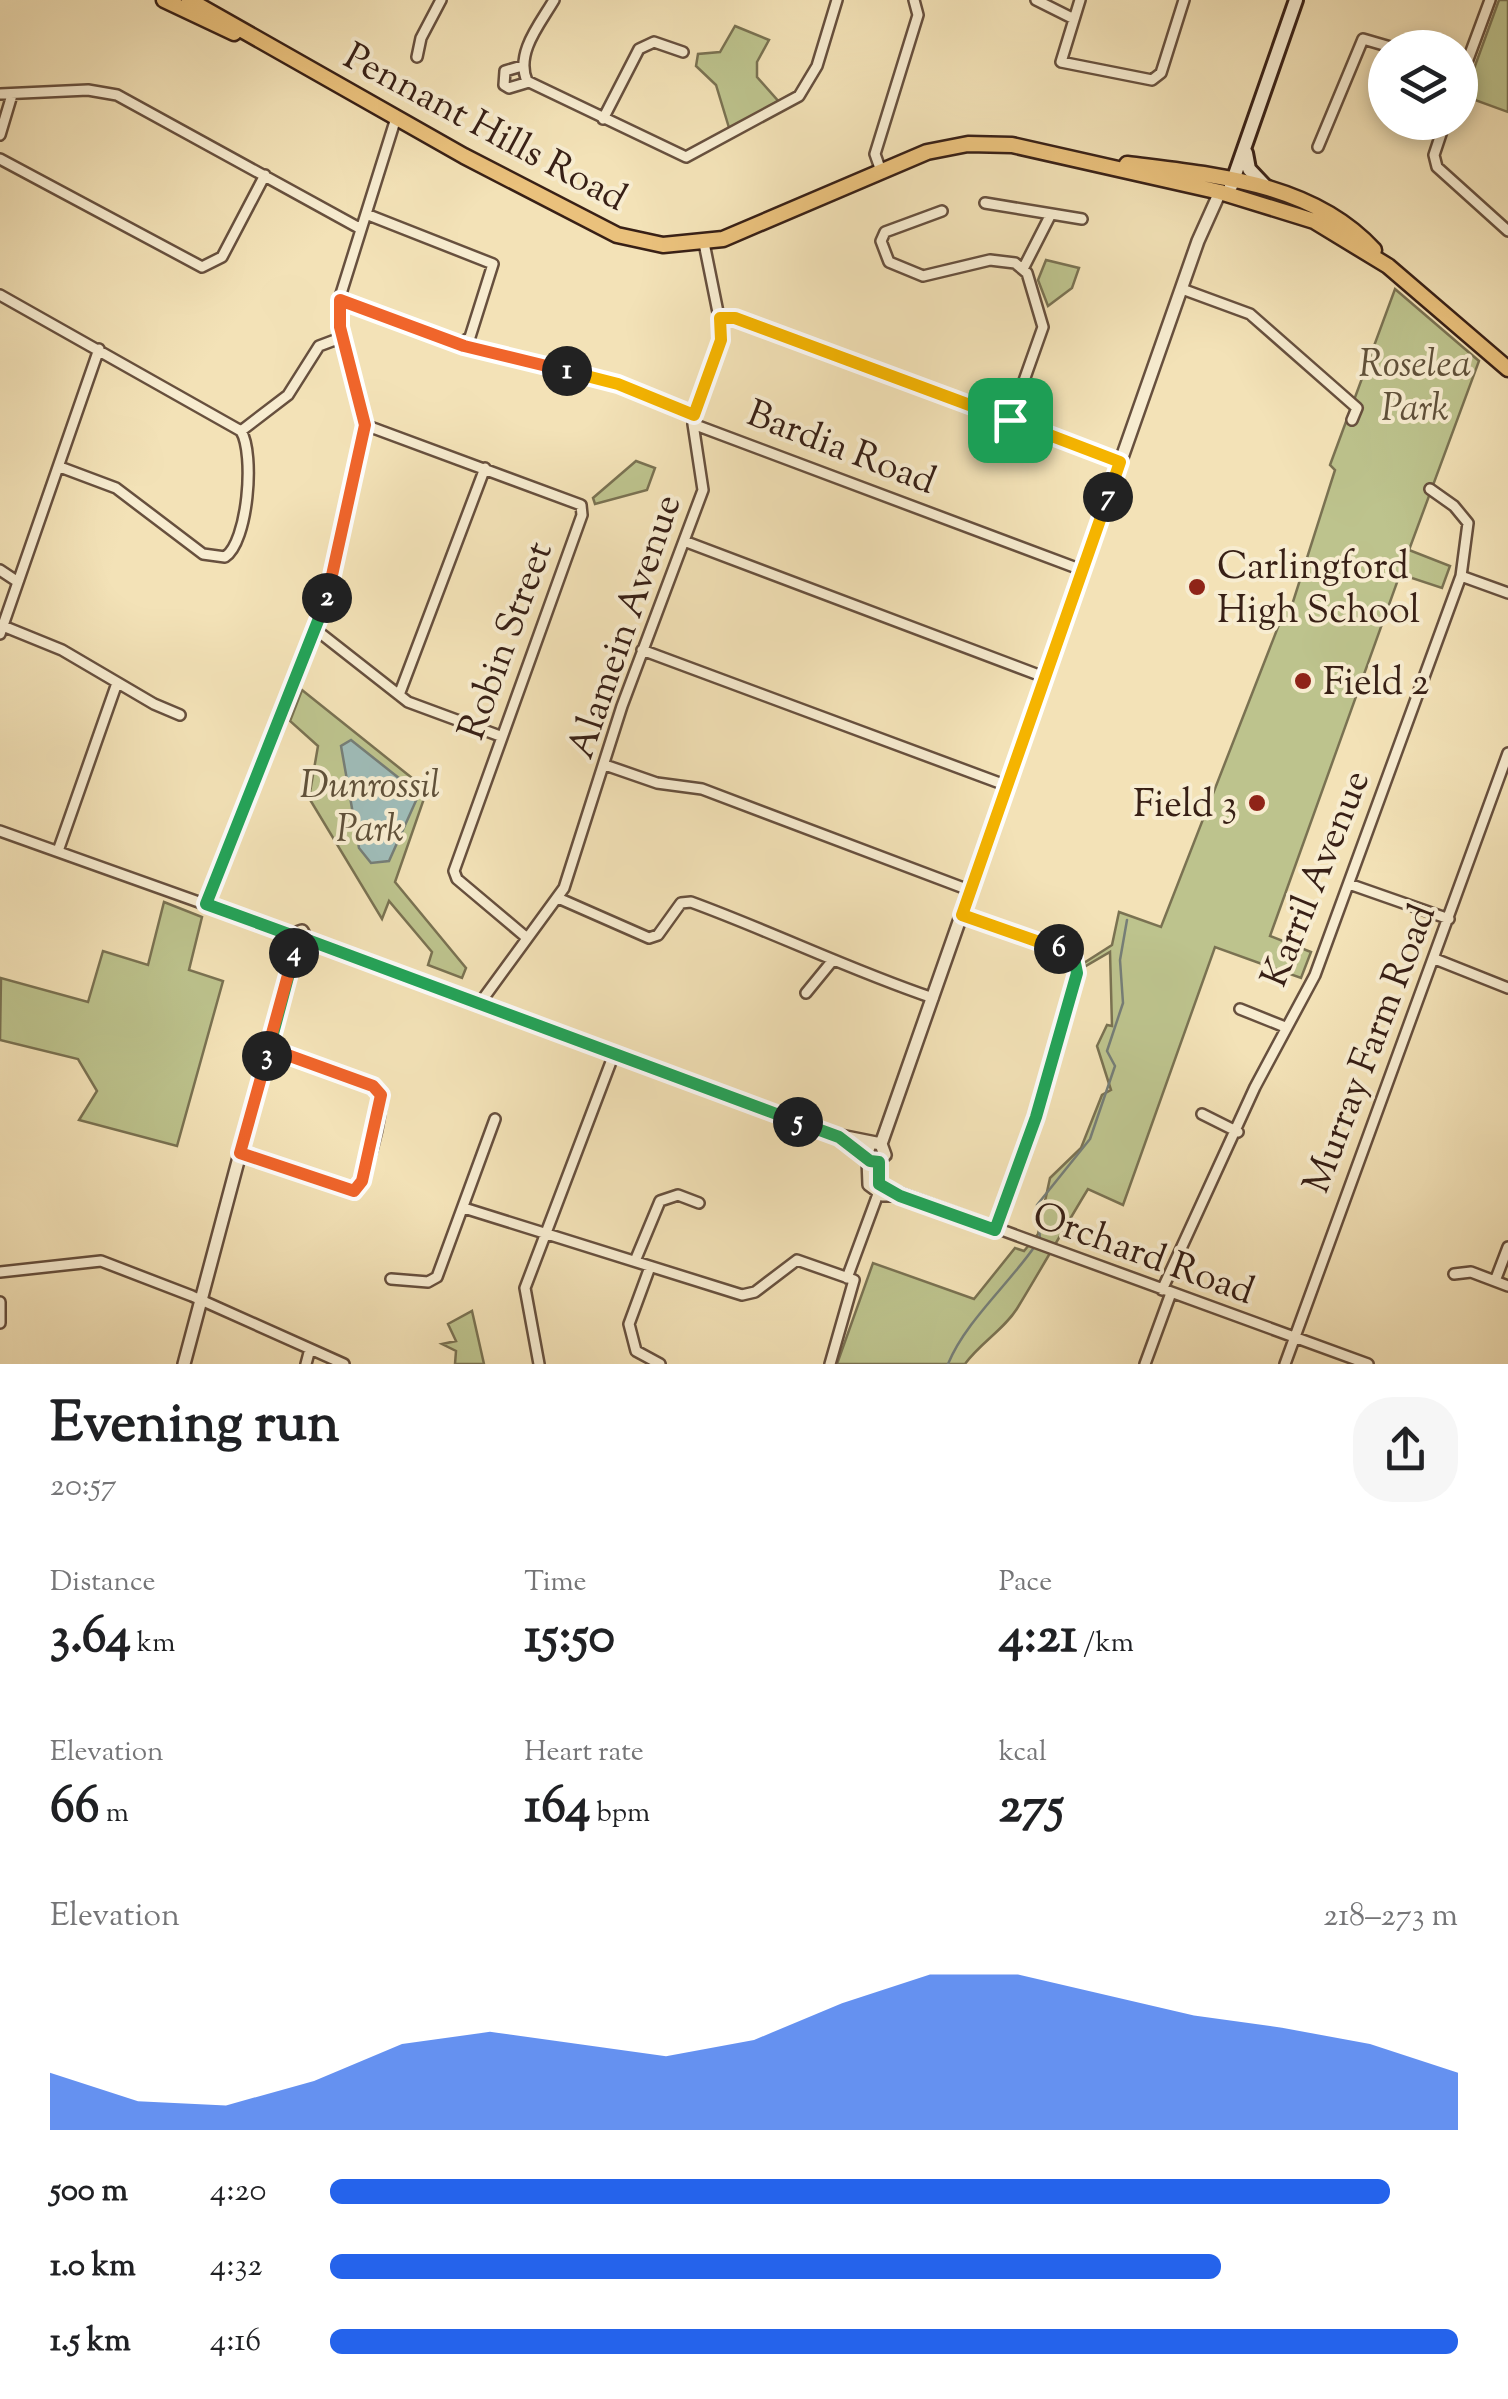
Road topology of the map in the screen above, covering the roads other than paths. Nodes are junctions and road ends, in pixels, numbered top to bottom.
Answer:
1 (164, 0) edge
2 (189, 0) edge
3 (441, 0) edge
4 (554, 0) edge
5 (837, 0) edge
6 (914, 0) edge
7 (1036, 0) edge
8 (1080, 0) edge
9 (1184, 0) edge
10 (1293, 0) edge
11 (1490, 0) edge
12 (1074, 19) junction
13 (1478, 31) edge
14 (1368, 40) edge
15 (258, 42) junction
16 (683, 52) dead end
17 (418, 57) dead end
18 (522, 66) junction
19 (529, 82) junction
20 (0, 94) edge
21 (12, 94) junction
22 (396, 118) junction
23 (603, 119) junction
24 (0, 136) edge
25 (1439, 140) edge
26 (1246, 146) junction
27 (1318, 147) dead end
28 (0, 159) edge
29 (1089, 161) junction
30 (881, 171) junction
31 (265, 175) junction
32 (1231, 178) junction
33 (1268, 188) junction
34 (1224, 194) junction
35 (985, 203) dead end
36 (942, 211) dead end
37 (366, 214) junction
38 (1051, 214) junction
39 (1082, 219) dead end
40 (362, 228) junction
41 (1508, 231) edge
42 (704, 243) junction
43 (1388, 266) junction
44 (1024, 268) junction
45 (1182, 289) junction
46 (0, 294) edge
47 (340, 300) junction
48 (720, 318) junction
49 (343, 337) junction
50 (465, 346) junction
51 (100, 350) junction
52 (1508, 369) edge
53 (694, 420) junction
54 (1010, 420) junction
55 (1352, 420) dead end
56 (365, 425) junction
57 (241, 431) junction
58 (1120, 462) junction
59 (60, 467) junction
60 (485, 468) junction
61 (1430, 489) dead end
62 (684, 541) junction
63 (0, 570) edge
64 (1082, 570) junction
65 (1460, 576) junction
66 (18, 582) junction
67 (1508, 593) edge
68 (315, 629) junction
69 (1, 630) edge
70 (642, 650) junction
71 (1044, 677) junction
72 (117, 683) junction
73 (399, 695) junction
74 (180, 715) dead end
75 (500, 736) junction
76 (1508, 754) edge
77 (605, 765) junction
78 (1005, 786) junction
79 (0, 831) edge
80 (58, 851) junction
81 (1349, 884) junction
82 (969, 890) junction
83 (558, 898) junction
84 (206, 904) junction
85 (962, 915) junction
86 (1448, 918) junction
87 (527, 938) junction
88 (293, 941) junction
89 (1435, 959) junction
90 (832, 960) junction
91 (1508, 988) edge
92 (806, 992) dead end
93 (933, 998) junction
94 (480, 1003) junction
95 (1240, 1009) dead end
96 (1285, 1027) junction
97 (268, 1048) junction
98 (614, 1054) junction
99 (1202, 1114) dead end
100 (495, 1119) dead end
101 (1238, 1132) junction
102 (873, 1152) junction
103 (240, 1153) junction
104 (879, 1189) junction
105 (699, 1202) dead end
106 (464, 1208) junction
107 (995, 1230) junction
108 (546, 1235) junction
109 (1508, 1247) edge
110 (635, 1261) junction
111 (650, 1267) junction
112 (0, 1272) edge
113 (1454, 1274) dead end
114 (846, 1278) junction
115 (391, 1280) dead end
116 (1495, 1281) junction
117 (1508, 1286) edge
118 (1167, 1291) junction
119 (201, 1300) junction
120 (0, 1302) edge
121 (0, 1323) edge
122 (1294, 1337) junction
123 (310, 1349) junction
124 (184, 1364) edge
125 (306, 1364) edge
126 (344, 1364) edge
127 (540, 1364) edge
128 (660, 1364) edge
129 (830, 1364) edge
130 (1145, 1364) edge
131 (1284, 1364) edge
132 (1368, 1364) edge

1 - 15 highway, Pennant Hills Road
2 - 15 highway, Pennant Hills Road
3 - 17 street
4 - 18 street
5 - 23 street
6 - 30 street
7 - 12 street
8 - 12 street
9 - 12 street
10 - 26 main road
10 - 32 main road
11 - 13 street
14 - 27 street
15 - 22 highway, Pennant Hills Road
16 - 23 street
18 - 19 street
18 - 19 street
19 - 23 street
20 - 21 street
21 - 24 street
21 - 31 street
22 - 37 street
22 - 42 highway, Pennant Hills Road
25 - 41 street
26 - 32 main road
26 - 33 main road
28 - 31 street
29 - 30 highway, Pennant Hills Road
29 - 32 highway, Pennant Hills Road
29 - 34 highway, Pennant Hills Road
30 - 42 highway, Pennant Hills Road
31 - 40 street
32 - 33 highway, Pennant Hills Road
32 - 34 main road
33 - 43 highway, Pennant Hills Road
34 - 43 highway, Pennant Hills Road
34 - 45 street
35 - 38 street
36 - 44 street
37 - 40 street
37 - 50 street
38 - 39 street
38 - 44 street
40 - 47 street
42 - 48 street, Alamein Avenue
43 - 52 highway, Pennant Hills Road
44 - 54 street
45 - 55 street
45 - 58 street
46 - 51 street
47 - 49 street
47 - 50 street, Bardia Road
48 - 53 street, Alamein Avenue
48 - 54 street
49 - 56 street
49 - 57 street
50 - 53 street, Bardia Road
51 - 57 street
51 - 59 street
53 - 62 street, Alamein Avenue
53 - 64 street, Bardia Road
54 - 58 street
56 - 60 street
56 - 68 street
57 - 59 street
58 - 64 street
59 - 66 street
60 - 73 street
60 - 75 street, Robin Street
61 - 65 street, Karril Avenue
62 - 70 street, Alamein Avenue
62 - 71 street
63 - 66 street
64 - 71 street
65 - 67 street
65 - 81 street, Karril Avenue
66 - 69 street
68 - 73 street
68 - 84 street
69 - 72 street
70 - 77 street, Alamein Avenue
70 - 78 street
71 - 78 street
72 - 74 street
72 - 80 street
73 - 75 street
75 - 87 street, Robin Street
76 - 86 street, Murray Farm Road
77 - 82 street
77 - 83 street, Alamein Avenue
78 - 82 street
79 - 80 street
80 - 84 street
81 - 86 street
81 - 96 street, Karril Avenue
82 - 85 street
83 - 87 street, Alamein Avenue
83 - 90 street
84 - 88 street
85 - 93 street
85 - 107 street
86 - 89 street, Murray Farm Road
87 - 94 street, Alamein Avenue
88 - 94 street
88 - 97 street
89 - 91 street
89 - 122 street, Murray Farm Road
90 - 92 street
90 - 93 street
93 - 102 street
94 - 98 street
95 - 96 street
96 - 101 street, Karril Avenue
97 - 103 street
97 - 103 street
98 - 102 street
98 - 108 street
99 - 101 street
100 - 106 street
101 - 118 street, Karril Avenue
102 - 104 street
103 - 119 street
104 - 107 street, Orchard Road
104 - 114 street
105 - 110 street
106 - 108 street
106 - 115 street
107 - 118 street, Orchard Road
108 - 110 street
108 - 127 street
109 - 116 street
110 - 111 street
111 - 114 street
111 - 128 street
112 - 119 street
113 - 116 street
114 - 129 street
116 - 117 street
118 - 122 street, Orchard Road
118 - 130 street, Karril Avenue
119 - 123 street
119 - 124 street
120 - 121 street
122 - 131 street, Murray Farm Road
122 - 132 street, Orchard Road
123 - 125 street
123 - 126 street

